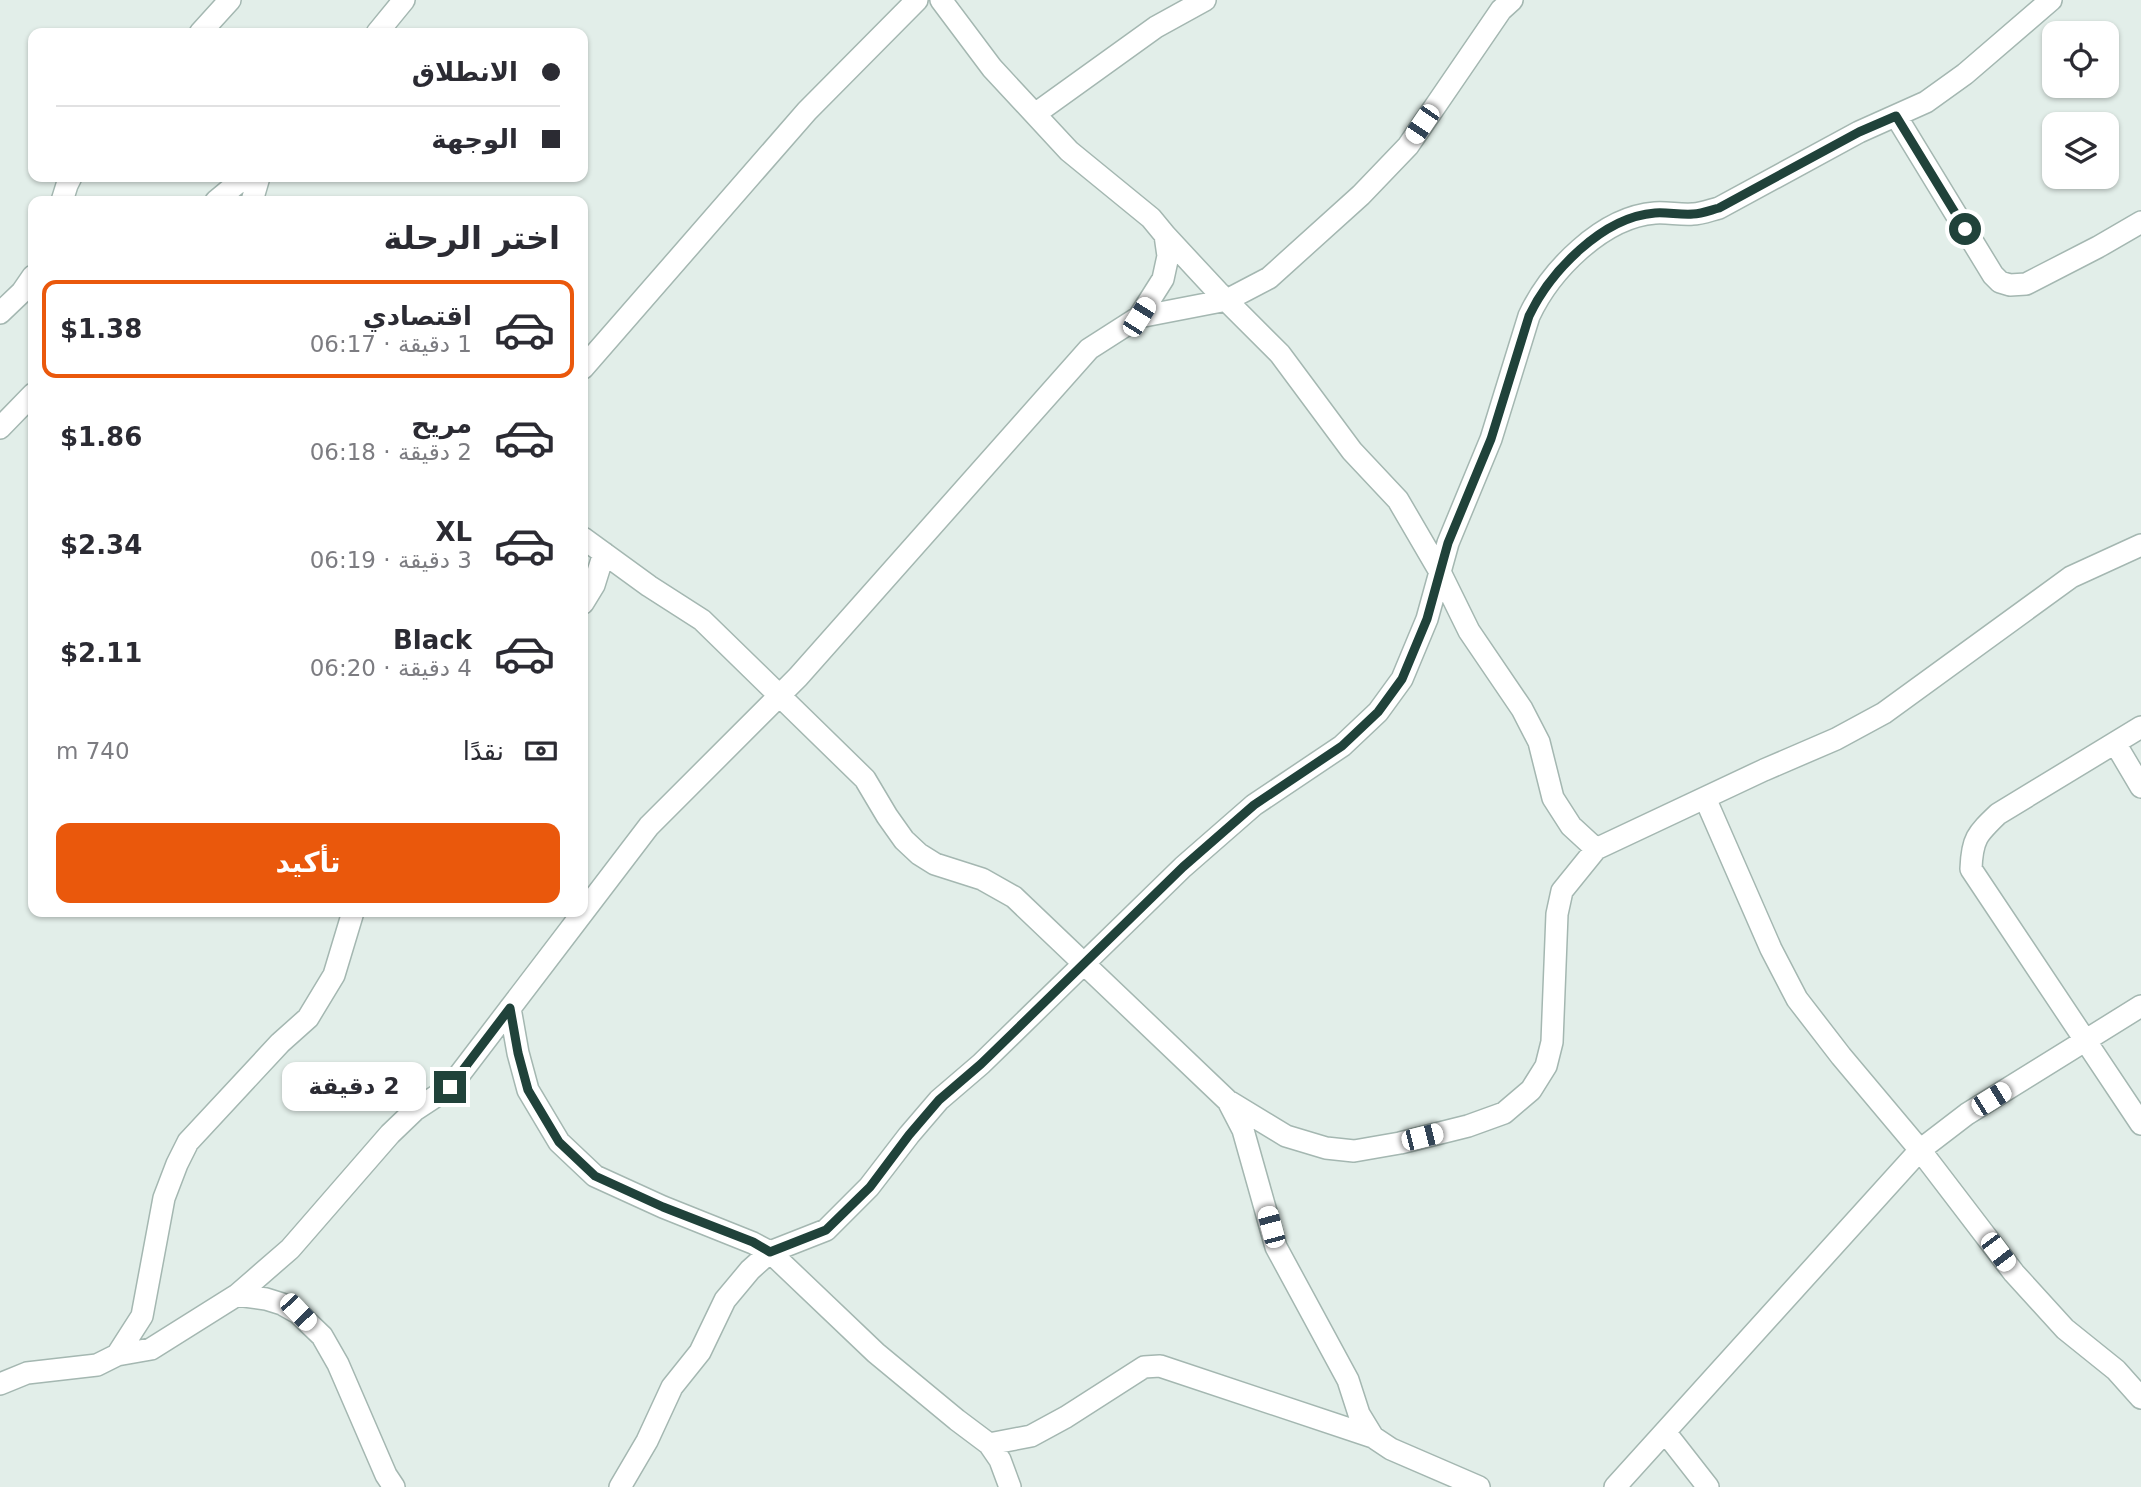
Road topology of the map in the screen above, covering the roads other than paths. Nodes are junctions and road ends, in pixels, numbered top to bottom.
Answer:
1 (230, 0) edge
2 (404, 0) edge
3 (917, 0) edge
4 (941, 0) edge
5 (1205, 0) edge
6 (1512, 0) edge
7 (2051, 0) edge
8 (205, 28) edge
9 (381, 28) edge
10 (1035, 114) junction
11 (1896, 116) junction
12 (239, 182) edge
13 (222, 196) edge
14 (2141, 222) edge
15 (1165, 235) junction
16 (28, 283) edge
17 (1227, 300) junction
18 (0, 313) edge
19 (1139, 317) junction
20 (588, 362) edge
21 (28, 396) edge
22 (28, 400) edge
23 (0, 403) edge
24 (0, 428) edge
25 (588, 542) edge
26 (2141, 545) edge
27 (604, 553) junction
28 (1440, 572) junction
29 (588, 595) edge
30 (779, 695) junction
31 (2141, 727) edge
32 (2115, 743) junction
33 (2141, 787) edge
34 (1705, 798) junction
35 (1597, 849) junction
36 (588, 905) edge
37 (351, 917) edge
38 (579, 917) edge
39 (1084, 962) junction
40 (2141, 1006) edge
41 (510, 1008) junction
42 (2085, 1039) junction
43 (1228, 1101) junction
44 (2141, 1124) edge
45 (1920, 1150) junction
46 (770, 1252) junction
47 (237, 1295) junction
48 (117, 1355) junction
49 (0, 1384) edge
50 (2141, 1398) edge
51 (1665, 1432) junction
52 (1373, 1437) junction
53 (989, 1444) junction
54 (394, 1487) edge
55 (620, 1487) edge
56 (1010, 1487) edge
57 (1479, 1487) edge
58 (1615, 1487) edge
59 (1708, 1487) edge

1 - 8 street
2 - 9 street
3 - 20 street
4 - 10 street
5 - 10 street
6 - 17 street
7 - 11 street
10 - 15 street
11 - 14 street
11 - 28 street
12 - 13 street
15 - 17 street
15 - 19 street
16 - 18 street
17 - 19 street
17 - 28 street
19 - 30 street
21 - 23 street
22 - 24 street
25 - 27 street
26 - 34 street
27 - 29 street
27 - 30 street
28 - 35 street
28 - 39 street
30 - 36 street
30 - 39 street
31 - 32 street
32 - 33 street
32 - 42 street
34 - 35 street
34 - 45 street
35 - 43 street
37 - 48 street
38 - 41 street
39 - 43 street
39 - 46 street
40 - 42 street
41 - 46 street
41 - 47 street
42 - 44 street
42 - 45 street
43 - 52 street
45 - 50 street
45 - 51 street
46 - 53 street
46 - 55 street
47 - 48 street
47 - 54 street
48 - 49 street
51 - 58 street
51 - 59 street
52 - 53 street
52 - 57 street
53 - 56 street

